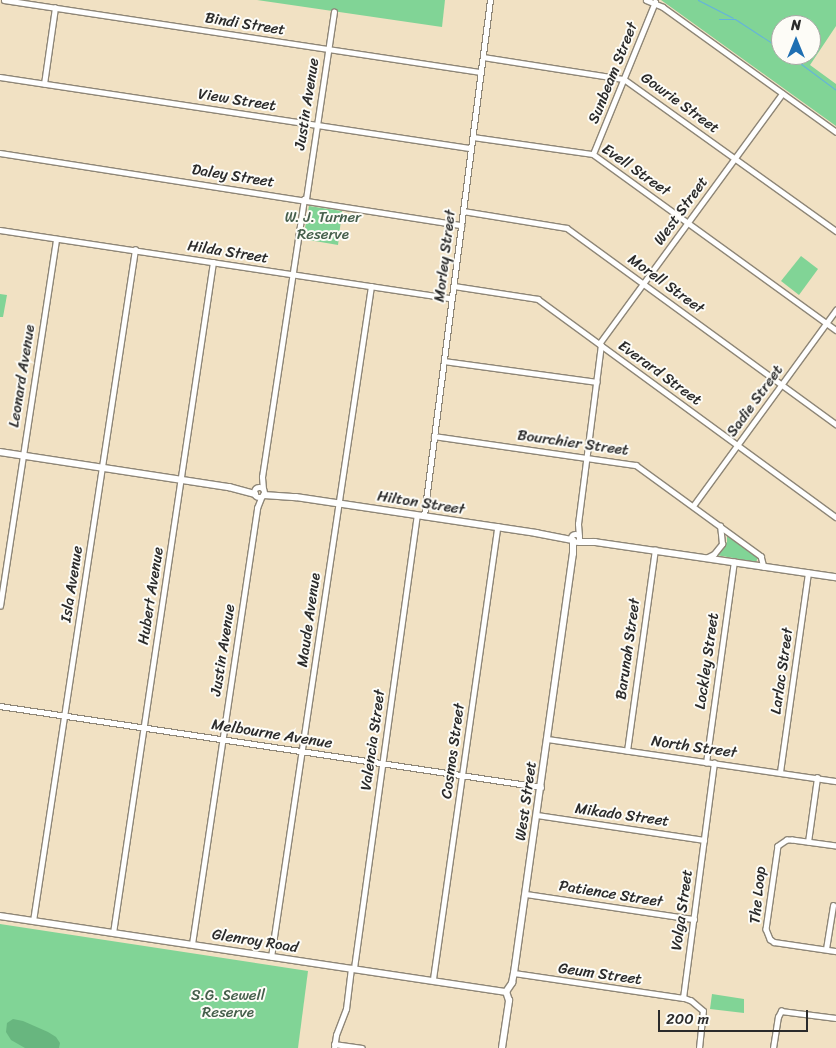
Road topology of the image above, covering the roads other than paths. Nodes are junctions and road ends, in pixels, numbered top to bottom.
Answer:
1 (4, 0) edge
2 (490, 0) edge
3 (646, 0) edge
4 (655, 2) junction
5 (55, 8) junction
6 (334, 12) dead end
7 (328, 49) junction
8 (483, 58) junction
9 (481, 72) junction
10 (0, 77) edge
11 (624, 79) junction
12 (44, 84) junction
13 (782, 94) junction
14 (317, 125) junction
15 (836, 132) edge
16 (473, 137) junction
17 (471, 148) junction
18 (0, 153) edge
19 (593, 154) junction
20 (735, 158) junction
21 (305, 199) junction
22 (463, 211) junction
23 (688, 222) junction
24 (461, 225) junction
25 (0, 230) edge
26 (836, 231) edge
27 (56, 239) junction
28 (135, 250) junction
29 (214, 262) junction
30 (292, 274) junction
31 (644, 283) junction
32 (372, 286) junction
33 (454, 286) junction
34 (452, 298) junction
35 (836, 310) edge
36 (826, 323) junction
37 (836, 330) edge
38 (600, 345) junction
39 (444, 361) junction
40 (596, 382) junction
41 (782, 384) junction
42 (836, 424) edge
43 (434, 436) junction
44 (738, 445) junction
45 (0, 452) edge
46 (23, 456) junction
47 (587, 457) junction
48 (102, 468) junction
49 (181, 479) junction
50 (260, 493) junction
51 (339, 503) junction
52 (693, 506) junction
53 (421, 515) junction
54 (836, 517) edge
55 (720, 525) junction
56 (497, 527) junction
57 (576, 539) junction
58 (655, 550) junction
59 (706, 558) junction
60 (734, 562) junction
61 (764, 567) junction
62 (808, 573) junction
63 (836, 577) edge
64 (0, 606) edge
65 (0, 706) edge
66 (64, 715) junction
67 (144, 727) junction
68 (222, 739) junction
69 (548, 739) junction
70 (302, 751) junction
71 (627, 751) junction
72 (383, 763) junction
73 (706, 763) junction
74 (714, 763) junction
75 (780, 772) junction
76 (462, 775) junction
77 (817, 778) junction
78 (836, 781) edge
79 (541, 787) junction
80 (537, 815) junction
81 (704, 840) junction
82 (808, 842) junction
83 (836, 846) edge
84 (526, 894) junction
85 (833, 906) dead end
86 (0, 916) edge
87 (694, 919) junction
88 (33, 921) junction
89 (113, 933) junction
90 (192, 944) junction
91 (826, 950) junction
92 (836, 951) edge
93 (271, 957) junction
94 (353, 968) junction
95 (514, 973) junction
96 (433, 980) junction
97 (506, 992) junction
98 (683, 998) junction
99 (836, 1018) edge
100 (334, 1046) edge
101 (362, 1048) edge
102 (502, 1048) edge
103 (699, 1048) edge
104 (773, 1048) edge

1 - 5 street, Bindi Street
2 - 8 street, Morley Street
3 - 4 street
4 - 11 street, Sunbeam Street
4 - 13 street
5 - 7 street, Bindi Street
5 - 12 street
6 - 7 street, Justin Avenue
7 - 9 street, Bindi Street
7 - 14 street, Justin Avenue
8 - 9 street, Morley Street
8 - 11 street, Gowrie Street
9 - 16 street, Morley Street
10 - 12 street, View Street
11 - 19 street, Sunbeam Street
11 - 20 street, Gowrie Street
12 - 14 street, View Street
13 - 15 street
13 - 20 street, West Street
14 - 17 street, View Street
14 - 21 street, Justin Avenue
16 - 17 street, Morley Street
16 - 19 street, Evell Street
17 - 22 street, Morley Street
18 - 21 street, Daley Street
19 - 23 street, Evell Street
20 - 23 street, West Street
20 - 26 street, Gowrie Street
21 - 24 street, Daley Street
21 - 30 street, Justin Avenue
22 - 24 street, Morley Street
22 - 31 street, Morell Street
23 - 31 street, West Street
23 - 36 street, Evell Street
24 - 33 street, Morley Street
25 - 27 street, Hilda Street
27 - 28 street, Hilda Street
27 - 46 street, Leonard Avenue
28 - 29 street, Hilda Street
28 - 48 street, Isla Avenue
29 - 30 street, Hilda Street
29 - 49 street, Hubert Avenue
30 - 32 street, Hilda Street
30 - 50 street, Justin Avenue
31 - 38 street, West Street
31 - 41 street, Morell Street
32 - 34 street, Hilda Street
32 - 51 street, Maude Avenue
33 - 34 street, Morley Street
33 - 38 street, Everard Street
34 - 39 street, Morley Street
35 - 36 street, Sadie Street
36 - 37 street, Evell Street
36 - 41 street, Sadie Street
38 - 40 street, West Street
38 - 44 street, Everard Street
39 - 40 street
39 - 43 street, Morley Street
40 - 47 street, West Street
41 - 42 street, Morell Street
41 - 44 street, Sadie Street
43 - 47 street, Bourchier Street
43 - 53 street, Morley Street
44 - 52 street, Sadie Street
44 - 54 street, Everard Street
45 - 46 street, Hilton Street
46 - 48 street, Hilton Street
46 - 64 street, Leonard Avenue
47 - 52 street, Bourchier Street
47 - 57 street, West Street
48 - 49 street, Hilton Street
48 - 66 street, Isla Avenue
49 - 50 street, Hilton Street
49 - 67 street, Hubert Avenue
50 - 51 street, Hilton Street
50 - 68 street, Justin Avenue
51 - 53 street, Hilton Street
51 - 70 street, Maude Avenue
52 - 55 street, Bourchier Street
53 - 56 street, Hilton Street
53 - 72 street, Valencia Street
55 - 59 street
55 - 61 street, Bourchier Street
56 - 57 street, Hilton Street
56 - 76 street, Cosmos Street
57 - 58 street, Hilton Street
57 - 69 street, West Street
58 - 59 street, Hilton Street
58 - 71 street, Barunah Street
59 - 60 street, Hilton Street
60 - 61 street, Hilton Street
60 - 73 street, Lockley Street
61 - 62 street, Hilton Street
62 - 63 street, Hilton Street
62 - 75 street, Larlac Street
65 - 66 street, Melbourne Avenue
66 - 67 street, Melbourne Avenue
66 - 88 street, Isla Avenue
67 - 68 street, Melbourne Avenue
67 - 89 street, Hubert Avenue
68 - 70 street, Melbourne Avenue
68 - 90 street, Justin Avenue
69 - 71 street, North Street
69 - 79 street, West Street
70 - 72 street, Melbourne Avenue
70 - 93 street, Maude Avenue
71 - 73 street, North Street
72 - 76 street, Melbourne Avenue
72 - 94 street, Valencia Street
73 - 74 street, North Street
74 - 75 street, North Street
74 - 81 street, Volga Street
75 - 77 street, North Street
76 - 79 street, Melbourne Avenue
76 - 96 street, Cosmos Street
77 - 78 street, North Street
77 - 82 street
79 - 80 street, West Street
80 - 81 street, Mikado Street
80 - 84 street, West Street
81 - 87 street, Volga Street
82 - 83 street, The Loop
82 - 91 street, The Loop
84 - 87 street, Patience Street
84 - 95 street, West Street
85 - 91 street
86 - 88 street, Glenroy Road
87 - 98 street, Volga Street
88 - 89 street, Glenroy Road
89 - 90 street, Glenroy Road
90 - 93 street, Glenroy Road
91 - 92 street, The Loop
93 - 94 street, Glenroy Road
94 - 96 street, Glenroy Road
94 - 100 street, Valencia Street
95 - 97 street, West Street
95 - 98 street, Geum Street
96 - 97 street, Glenroy Road
97 - 102 street, West Street
98 - 103 street
99 - 104 street
100 - 101 street

